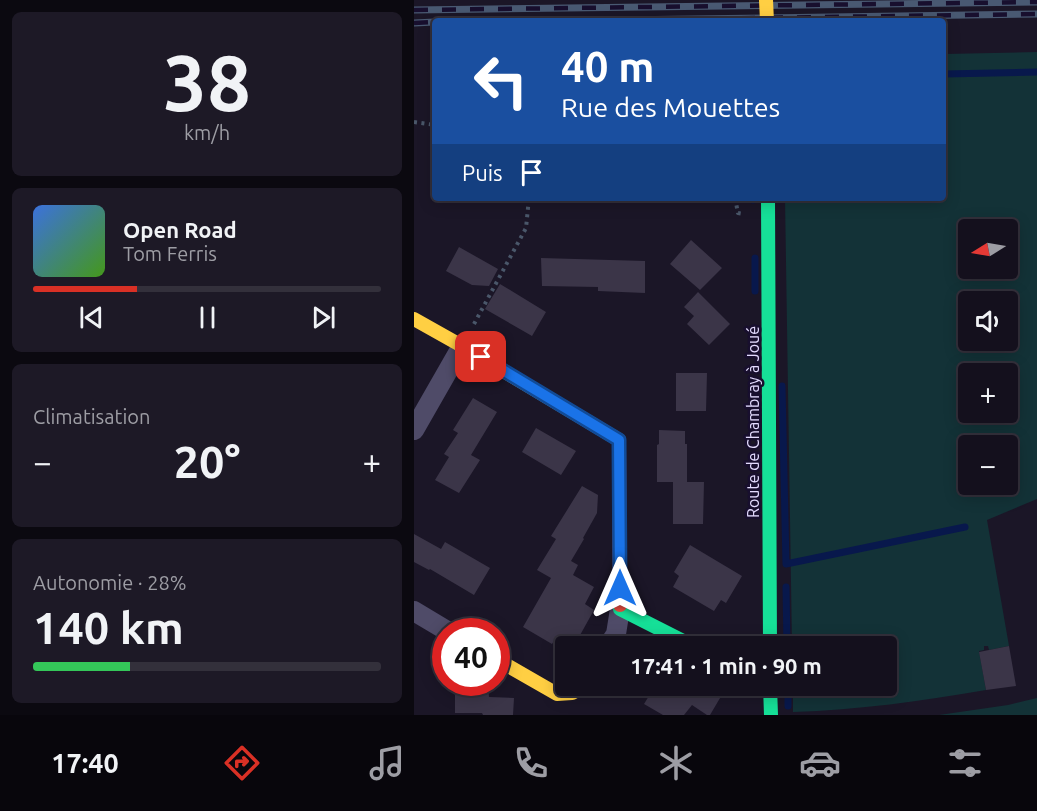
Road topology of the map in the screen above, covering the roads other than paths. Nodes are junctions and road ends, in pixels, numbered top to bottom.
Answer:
1 (766, 0) edge
2 (767, 18) edge
3 (768, 201) edge
4 (414, 319) edge
5 (462, 346) junction
6 (414, 430) edge
7 (620, 609) junction
8 (414, 611) edge
9 (432, 622) edge
10 (615, 636) edge
11 (673, 636) edge
12 (770, 636) edge
13 (510, 667) edge
14 (555, 693) edge
15 (770, 696) edge
16 (771, 715) edge

1 - 2 street, bridge
3 - 12 street, Route de Chambray à Joué
4 - 5 street
5 - 6 street
5 - 7 street
7 - 10 street
7 - 11 street
8 - 9 street
13 - 14 street
15 - 16 street

